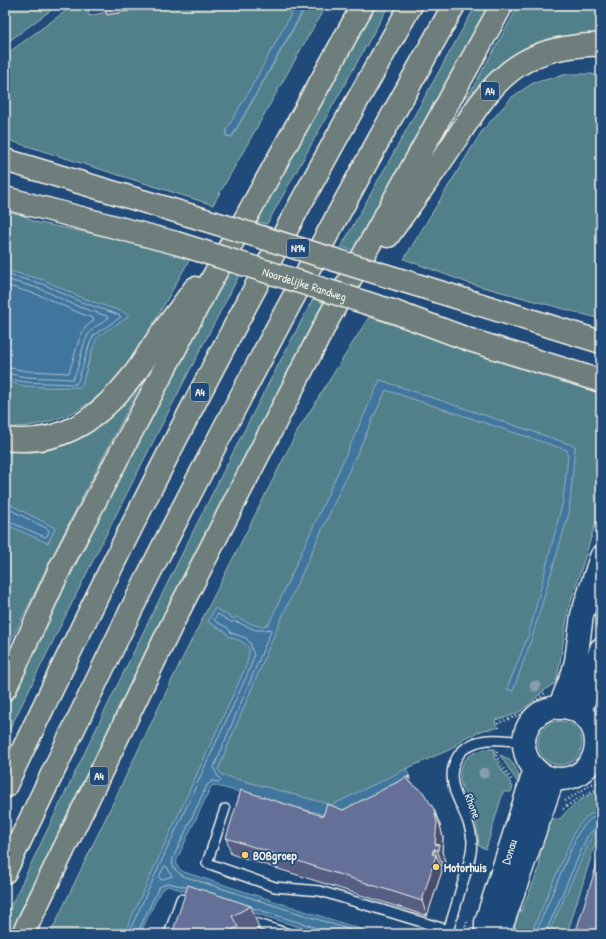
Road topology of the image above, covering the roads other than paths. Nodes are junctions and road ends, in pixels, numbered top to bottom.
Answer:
1 (363, 5) edge
2 (411, 5) edge
3 (454, 5) edge
4 (502, 5) edge
5 (601, 45) edge
6 (5, 160) edge
7 (5, 198) edge
8 (246, 218) junction
9 (328, 321) junction
10 (601, 342) edge
11 (601, 382) edge
12 (5, 439) edge
13 (601, 557) edge
14 (601, 650) edge
15 (5, 689) edge
16 (559, 708) junction
17 (580, 714) junction
18 (524, 742) junction
19 (598, 750) edge
20 (544, 774) junction
21 (5, 787) edge
22 (225, 809) dead end
23 (5, 872) edge
24 (203, 906) edge
25 (240, 918) edge
26 (448, 932) edge
27 (23, 934) edge
28 (169, 934) edge
29 (289, 934) edge
30 (486, 934) edge
31 (497, 934) edge

1 - 8 main road
2 - 21 main road, A4
3 - 23 main road
4 - 9 main road, A4
5 - 9 main road, A4
6 - 10 main road, N14, bridge
7 - 11 main road, Noordelijke Randweg, bridge
8 - 12 main road
8 - 15 main road
9 - 27 main road, A4
13 - 16 main road
14 - 17 main road
16 - 17 main road
16 - 18 main road
17 - 19 main road
18 - 20 main road
18 - 26 lane, Rhone
19 - 20 main road
20 - 30 main road, Donau
20 - 31 main road, Donau
22 - 26 lane
24 - 28 lane
25 - 29 lane

